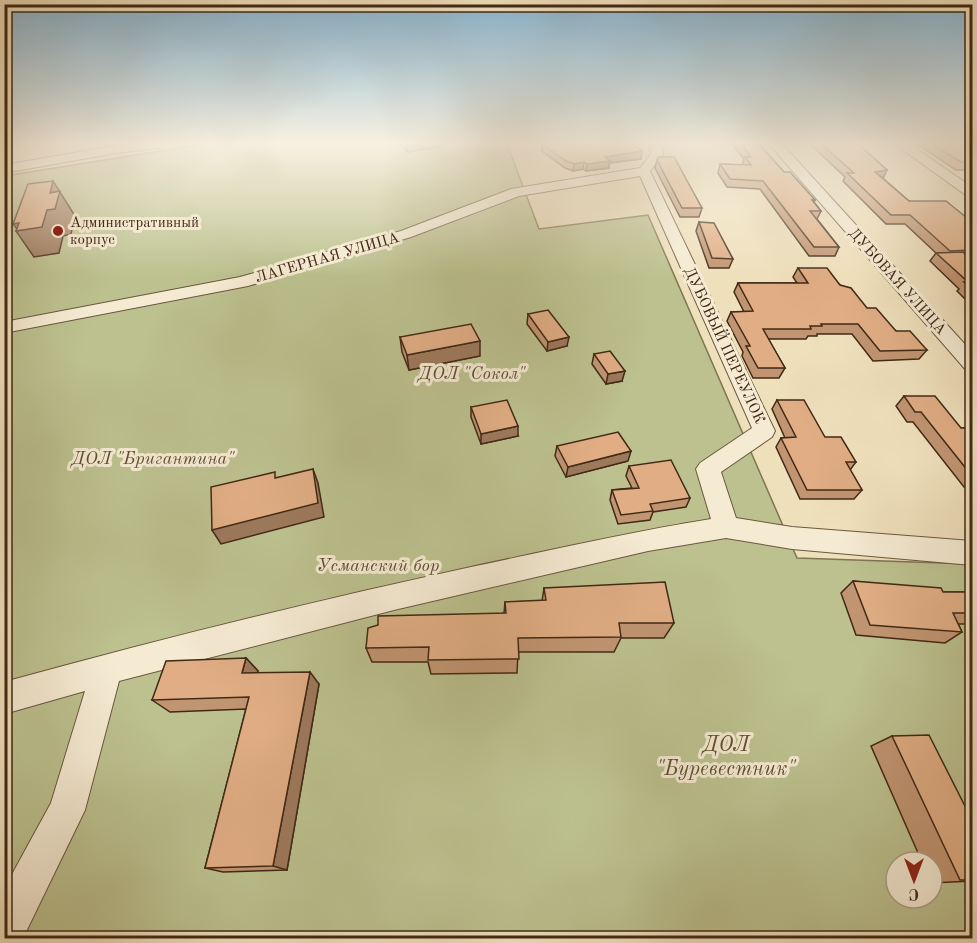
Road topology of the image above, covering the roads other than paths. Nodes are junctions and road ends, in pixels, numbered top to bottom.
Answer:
1 (540, 188) edge
2 (652, 188) edge
3 (814, 188) edge
4 (4, 328) edge
5 (972, 364) edge
6 (726, 527) junction
7 (972, 553) edge
8 (107, 669) junction
9 (4, 699) edge
10 (4, 932) edge

1 - 4 street, ЛАГЕРНАЯ УЛИЦА
2 - 6 street, ДУБОВЫЙ ПЕРЕУЛОК
3 - 5 street, ДУБОВАЯ УЛИЦА
6 - 7 street
6 - 8 street
8 - 9 street
8 - 10 street

